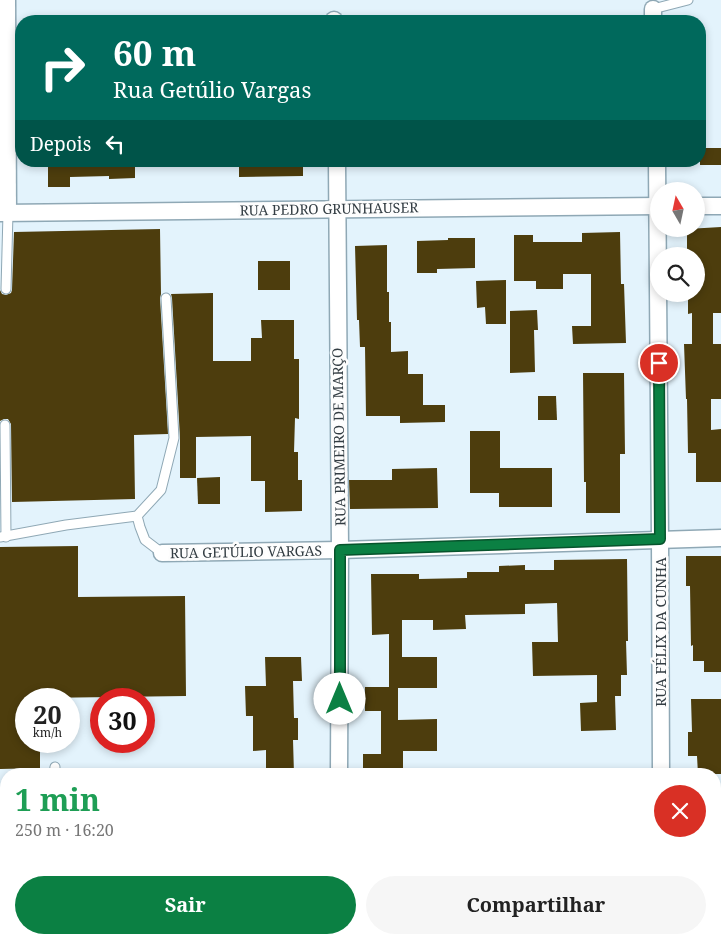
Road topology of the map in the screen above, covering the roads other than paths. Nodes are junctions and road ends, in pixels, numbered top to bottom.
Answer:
1 (7, 0) edge
2 (688, 0) edge
3 (655, 10) edge
4 (337, 167) edge
5 (656, 167) edge
6 (657, 182) edge
7 (650, 206) edge
8 (705, 206) edge
9 (721, 206) edge
10 (337, 209) junction
11 (4, 213) edge
12 (658, 238) edge
13 (6, 288) dead end
14 (166, 298) dead end
15 (6, 425) dead end
16 (137, 516) junction
17 (3, 537) edge
18 (721, 538) edge
19 (660, 539) junction
20 (340, 550) junction
21 (162, 553) joint
22 (339, 768) edge
23 (661, 768) edge

1 - 11 street
2 - 3 lane
4 - 10 street, RUA PRIMEIRO DE MARÇO
5 - 6 street, RUA FÉLIX DA CUNHA
7 - 10 street, RUA PEDRO GRUNHAUSER
8 - 9 street
10 - 11 street, RUA PEDRO GRUNHAUSER
10 - 20 street, RUA PRIMEIRO DE MARÇO
11 - 13 lane
12 - 19 street, RUA FÉLIX DA CUNHA
14 - 16 lane
15 - 17 lane
16 - 17 lane
16 - 21 lane
18 - 19 street, RUA GETÚLIO VARGAS
19 - 20 street, RUA GETÚLIO VARGAS
19 - 23 street, RUA FÉLIX DA CUNHA
20 - 21 street, RUA GETÚLIO VARGAS
20 - 22 street, RUA PRIMEIRO DE MARÇO

